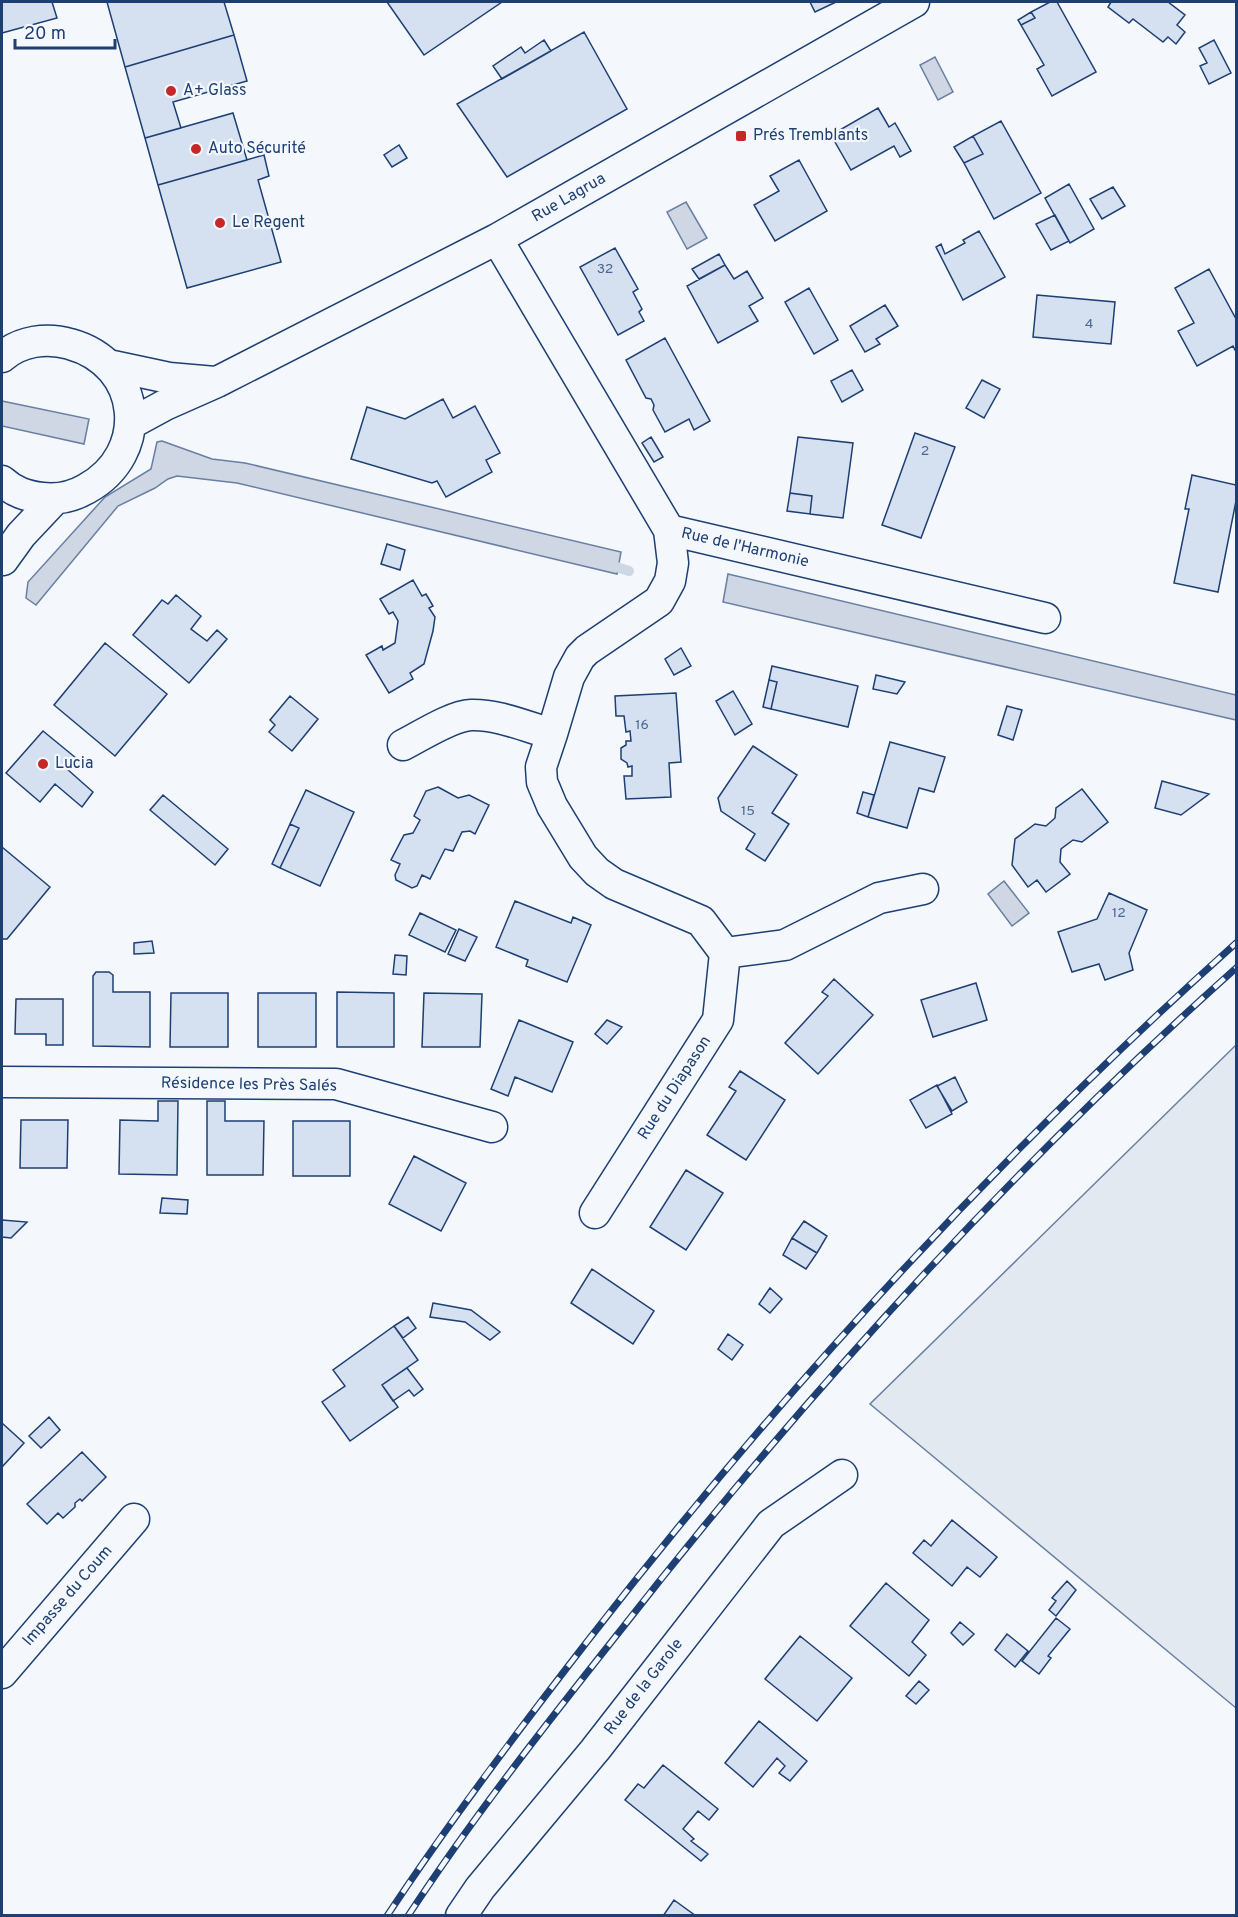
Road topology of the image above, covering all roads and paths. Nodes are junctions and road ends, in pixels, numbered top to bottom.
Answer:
1 (914, 2) edge
2 (497, 239) junction
3 (2, 357) edge
4 (108, 365) junction
5 (217, 382) junction
6 (130, 424) junction
7 (2, 481) edge
8 (54, 500) junction
9 (2, 529) edge
10 (669, 530) junction
11 (2, 566) edge
12 (1045, 618) dead end
13 (552, 734) junction
14 (403, 745) dead end
15 (923, 889) dead end
16 (725, 953) junction
17 (2, 1082) edge
18 (492, 1127) dead end
19 (595, 1213) dead end
20 (842, 1475) dead end
21 (134, 1519) dead end
22 (2, 1673) edge
23 (461, 1916) edge

1 - 2 street, Rue Lagrua
2 - 5 street, Rue Lagrua
2 - 10 street, Rue de l'Harmonie
3 - 4 street
4 - 5 street
4 - 6 street
5 - 6 street, Rue Lagrua
6 - 8 street
7 - 8 street
8 - 11 street
9 - 11 street
10 - 12 street, Rue de l'Harmonie
10 - 13 street
13 - 14 street
13 - 16 street
15 - 16 street
16 - 19 street, Rue du Diapason
17 - 18 street, Résidence les Près Salés
20 - 23 street, Rue de la Garole
21 - 22 street, Impasse du Coum

